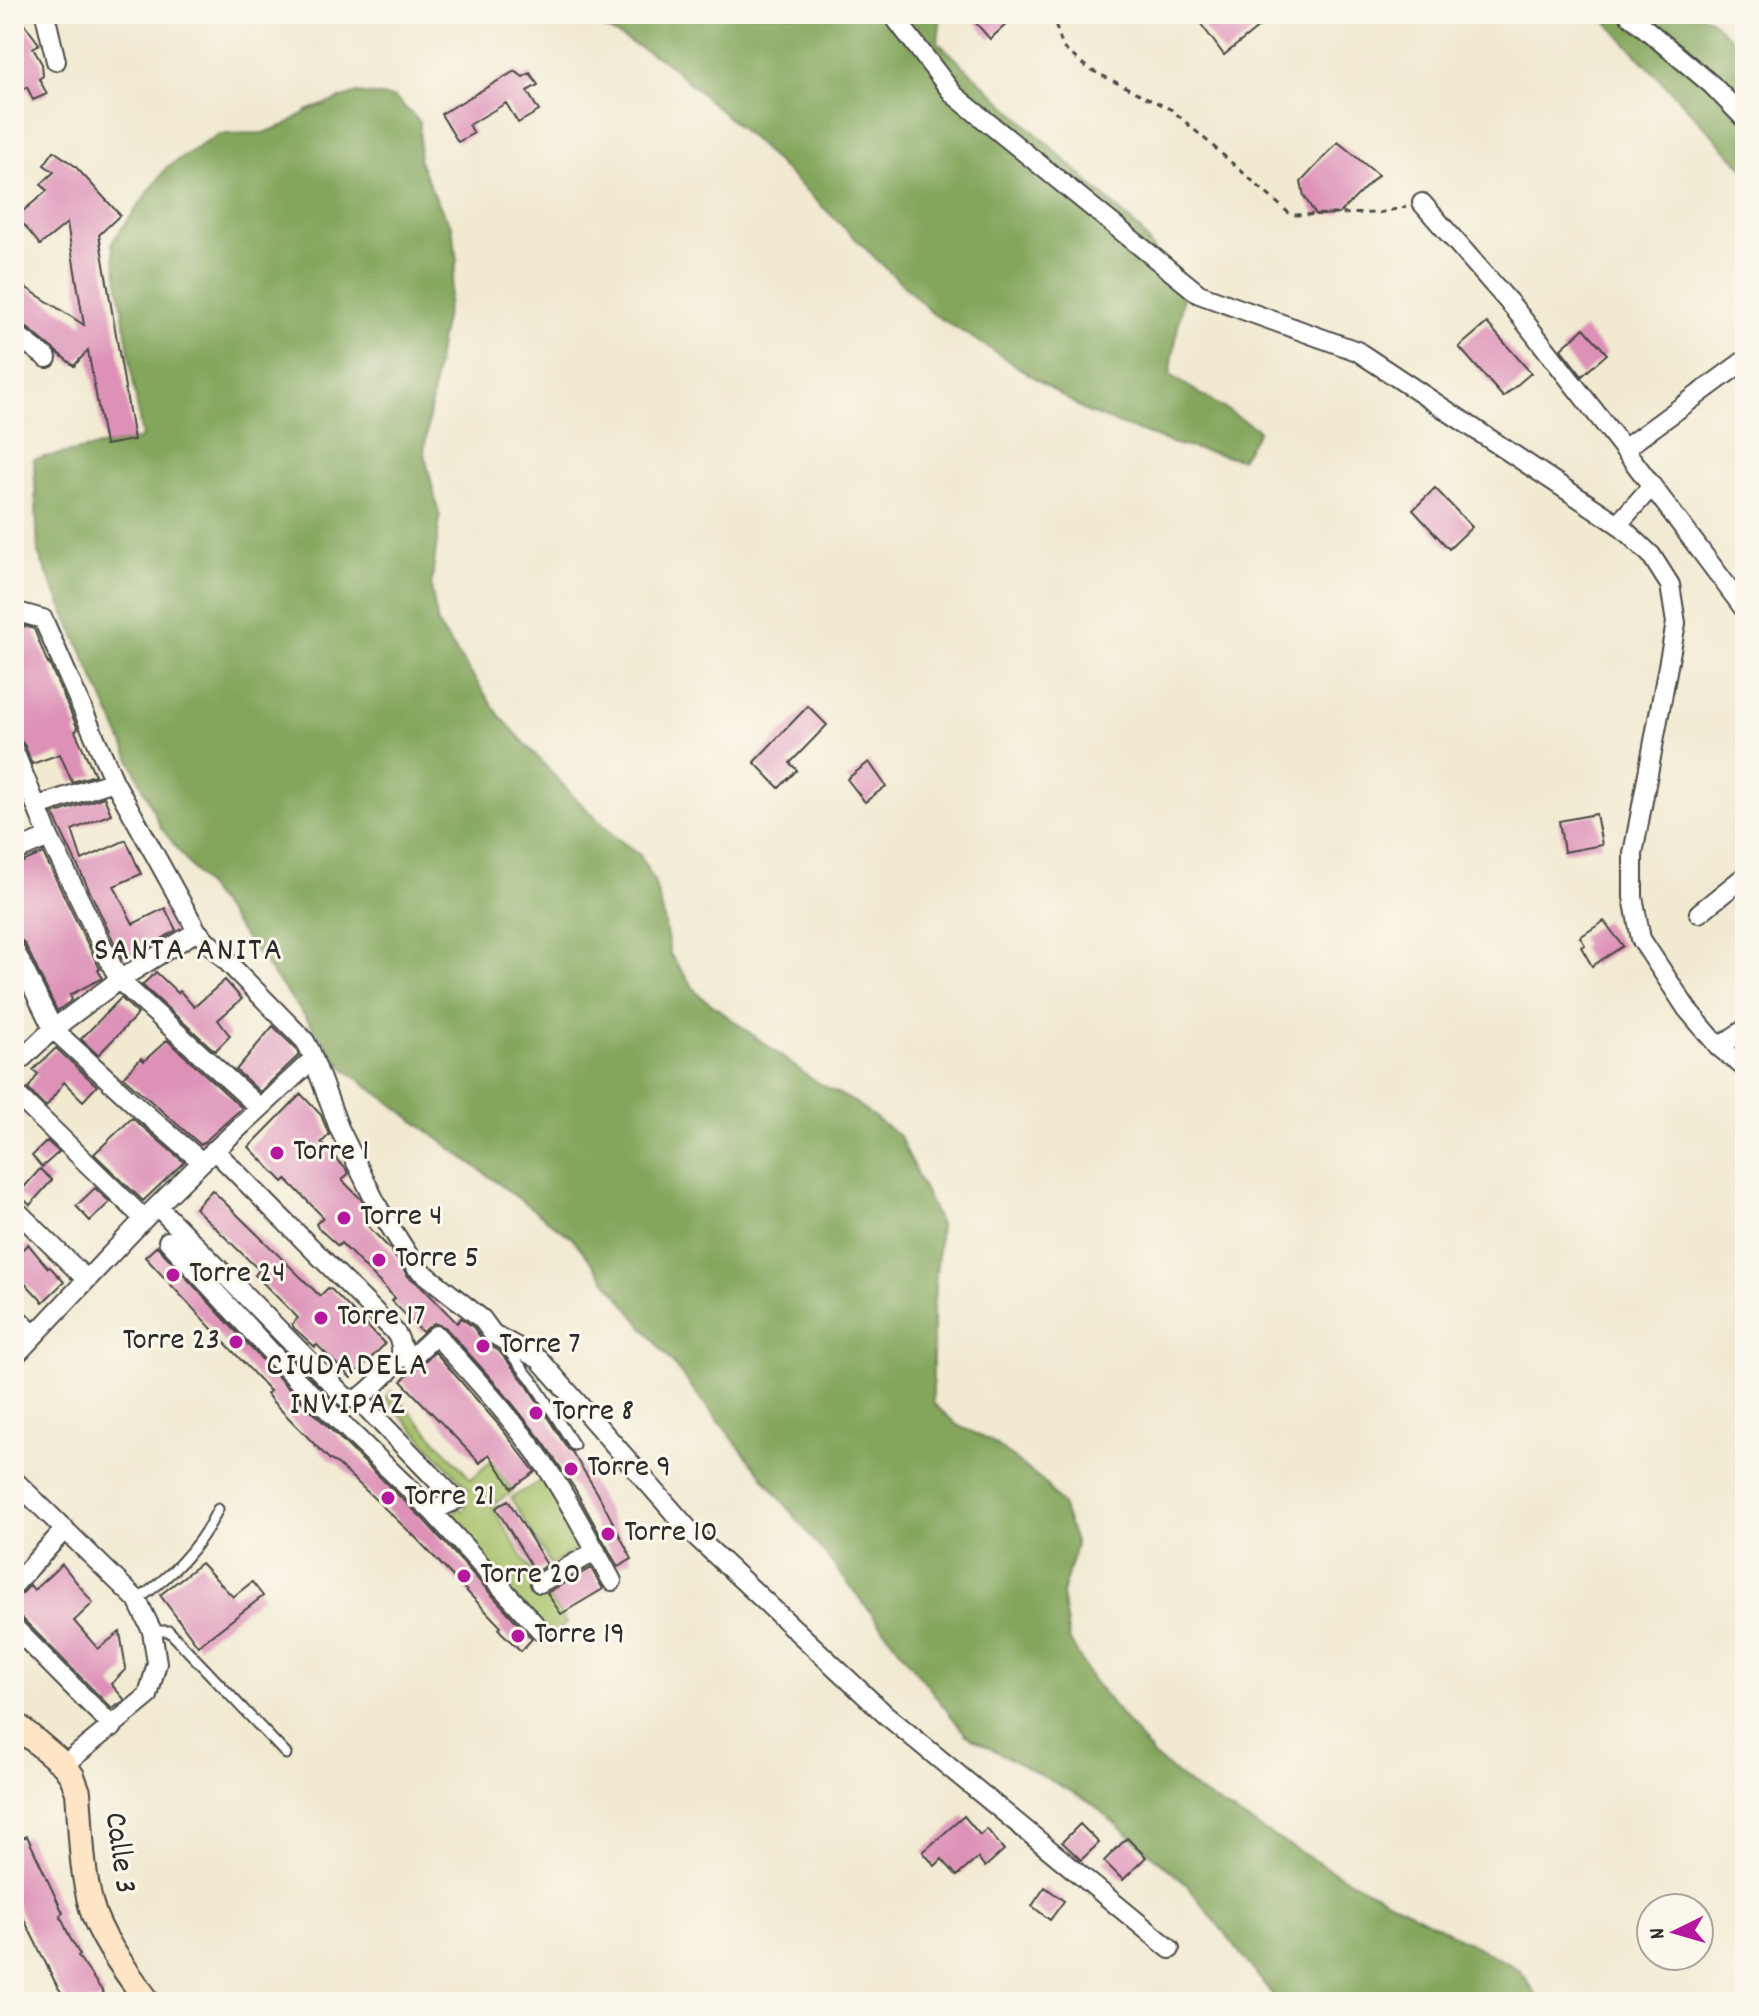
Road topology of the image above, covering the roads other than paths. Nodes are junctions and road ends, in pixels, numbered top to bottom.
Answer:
1 (45, 14) edge
2 (892, 14) edge
3 (1628, 14) edge
4 (56, 61) dead end
5 (1745, 119) edge
6 (1422, 203) road end
7 (14, 333) edge
8 (47, 358) dead end
9 (1745, 360) edge
10 (1624, 449) junction
11 (1652, 486) junction
12 (1618, 524) junction
13 (1745, 610) edge
14 (14, 611) edge
15 (14, 751) edge
16 (114, 781) junction
17 (38, 806) junction
18 (49, 837) junction
19 (14, 852) edge
20 (1745, 876) edge
21 (1699, 913) dead end
22 (197, 931) junction
23 (14, 949) edge
24 (119, 980) junction
25 (53, 1029) junction
26 (1745, 1029) edge
27 (1719, 1047) junction
28 (313, 1059) junction
29 (14, 1066) edge
30 (1745, 1068) edge
31 (14, 1092) edge
32 (260, 1108) junction
33 (208, 1156) junction
34 (157, 1206) junction
35 (14, 1208) edge
36 (144, 1219) junction
37 (168, 1241) dead end
38 (86, 1279) junction
39 (14, 1315) edge
40 (493, 1334) junction
41 (34, 1335) junction
42 (401, 1345) junction
43 (14, 1357) edge
44 (357, 1398) junction
45 (574, 1445) dead end
46 (14, 1480) edge
47 (456, 1500) junction
48 (218, 1509) dead end
49 (432, 1511) junction
50 (446, 1527) junction
51 (65, 1529) junction
52 (596, 1551) junction
53 (612, 1581) dead end
54 (540, 1583) dead end
55 (14, 1585) edge
56 (137, 1600) junction
57 (14, 1627) edge
58 (152, 1631) junction
59 (541, 1631) dead end
60 (14, 1723) edge
61 (113, 1727) junction
62 (286, 1754) dead end
63 (64, 1765) junction
64 (1170, 1949) dead end
65 (148, 2002) edge

1 - 4 street
2 - 12 street
3 - 5 street
6 - 10 street
7 - 8 street
9 - 10 street
10 - 11 street
11 - 12 street
11 - 13 street
12 - 27 street
14 - 16 street
15 - 17 street
16 - 17 street
16 - 22 street
17 - 18 street
18 - 19 street
18 - 24 street
20 - 21 street
22 - 24 street
22 - 28 street
23 - 25 street
24 - 25 street
24 - 32 street
25 - 29 street
25 - 33 street
26 - 27 street
27 - 30 street
28 - 32 street
28 - 40 street
31 - 36 street
32 - 33 street
33 - 34 street
33 - 42 street
34 - 36 street
34 - 44 street
35 - 38 street
36 - 38 street
37 - 49 street
38 - 41 street
39 - 41 street
40 - 45 lane
40 - 64 street
41 - 43 street
42 - 44 street
42 - 52 street
44 - 47 street
46 - 51 street
47 - 49 street
47 - 50 street
48 - 56 lane
49 - 50 street
50 - 59 street
51 - 55 street
51 - 56 street
52 - 53 street
52 - 54 street
56 - 58 street
57 - 61 street
58 - 61 street
58 - 62 lane
60 - 63 street, Calle 3
61 - 63 street
63 - 65 street, Calle 3

